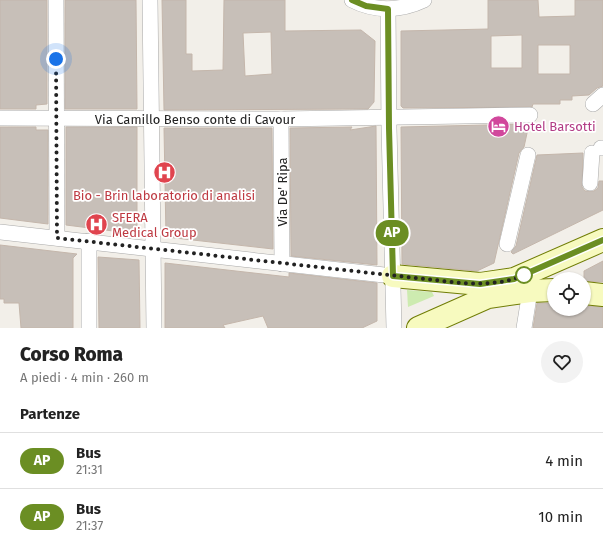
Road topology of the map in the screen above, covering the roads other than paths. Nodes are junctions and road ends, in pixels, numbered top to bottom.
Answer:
1 (56, 0) edge
2 (150, 0) edge
3 (352, 0) edge
4 (424, 0) edge
5 (388, 9) junction
6 (530, 115) dead end
7 (389, 117) junction
8 (0, 118) edge
9 (57, 118) junction
10 (151, 118) junction
11 (281, 119) junction
12 (598, 150) edge
13 (528, 156) dead end
14 (590, 183) dead end
15 (0, 232) edge
16 (57, 238) junction
17 (603, 240) edge
18 (89, 241) junction
19 (507, 244) dead end
20 (152, 249) junction
21 (282, 264) junction
22 (393, 276) junction
23 (522, 285) junction
24 (547, 289) edge
25 (591, 293) edge
26 (603, 294) edge
27 (89, 328) edge
28 (154, 328) edge
29 (394, 328) edge
30 (418, 328) edge
31 (524, 328) edge

1 - 9 street
2 - 10 street
3 - 5 street
4 - 5 street
5 - 7 street
6 - 7 street, Via Camillo Benso conte di Cavour
7 - 11 street, Via Camillo Benso conte di Cavour
7 - 22 street
8 - 9 street, Via Camillo Benso conte di Cavour
9 - 10 street, Via Camillo Benso conte di Cavour
9 - 16 street
10 - 11 street, Via Camillo Benso conte di Cavour
10 - 20 street
11 - 21 street, Via De' Ripa
12 - 14 street
13 - 19 street
15 - 16 street
16 - 18 street
17 - 23 street
18 - 20 street
18 - 27 street
20 - 21 street
20 - 28 street
21 - 22 street
22 - 23 street
22 - 29 street
23 - 24 street
23 - 30 street
23 - 31 street
25 - 26 street

